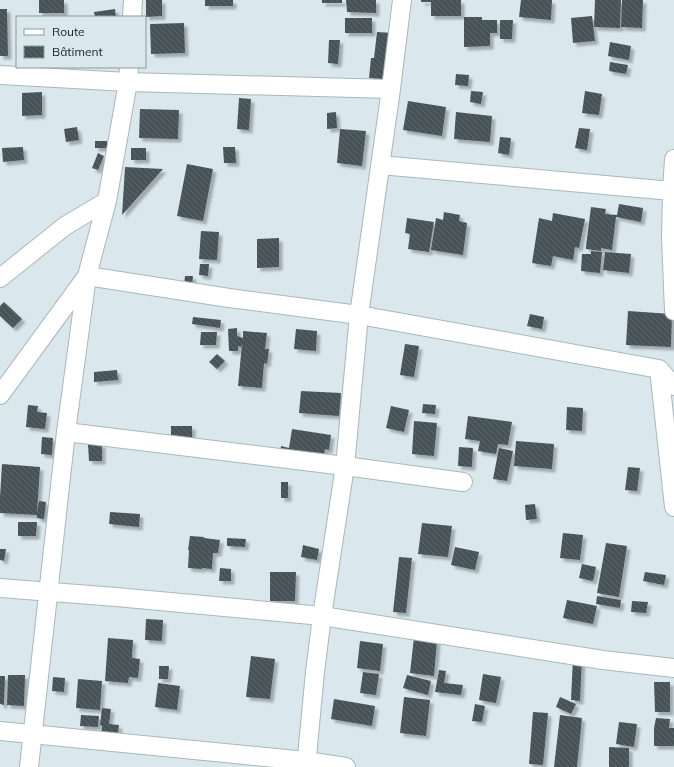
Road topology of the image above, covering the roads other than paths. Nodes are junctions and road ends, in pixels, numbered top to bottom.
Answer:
1 (133, 0) edge
2 (402, 0) edge
3 (132, 16) edge
4 (128, 74) edge
5 (0, 75) edge
6 (391, 89) junction
7 (674, 159) edge
8 (380, 165) junction
9 (672, 191) junction
10 (107, 201) junction
11 (673, 238) edge
12 (87, 276) junction
13 (0, 278) edge
14 (674, 311) edge
15 (359, 315) junction
16 (659, 369) junction
17 (674, 386) edge
18 (0, 395) edge
19 (66, 432) junction
20 (345, 466) junction
21 (463, 482) dead end
22 (674, 507) edge
23 (0, 588) edge
24 (48, 592) junction
25 (322, 616) junction
26 (674, 668) edge
27 (0, 731) edge
28 (32, 734) junction
29 (306, 764) edge
30 (29, 767) edge
31 (346, 767) edge

1 - 3 street
2 - 6 street
4 - 5 street
4 - 6 street
4 - 10 street
6 - 8 street
7 - 9 street
8 - 9 street
8 - 15 street
9 - 11 street
10 - 12 street
10 - 13 street
11 - 14 street
12 - 15 street
12 - 18 street
12 - 19 street
15 - 16 street
15 - 20 street
16 - 17 street
16 - 22 street
19 - 20 street
19 - 24 street
20 - 21 street
20 - 25 street
23 - 24 street
24 - 25 street
24 - 28 street
25 - 26 street
25 - 29 street
27 - 28 street
28 - 29 street
28 - 30 street
29 - 31 street

